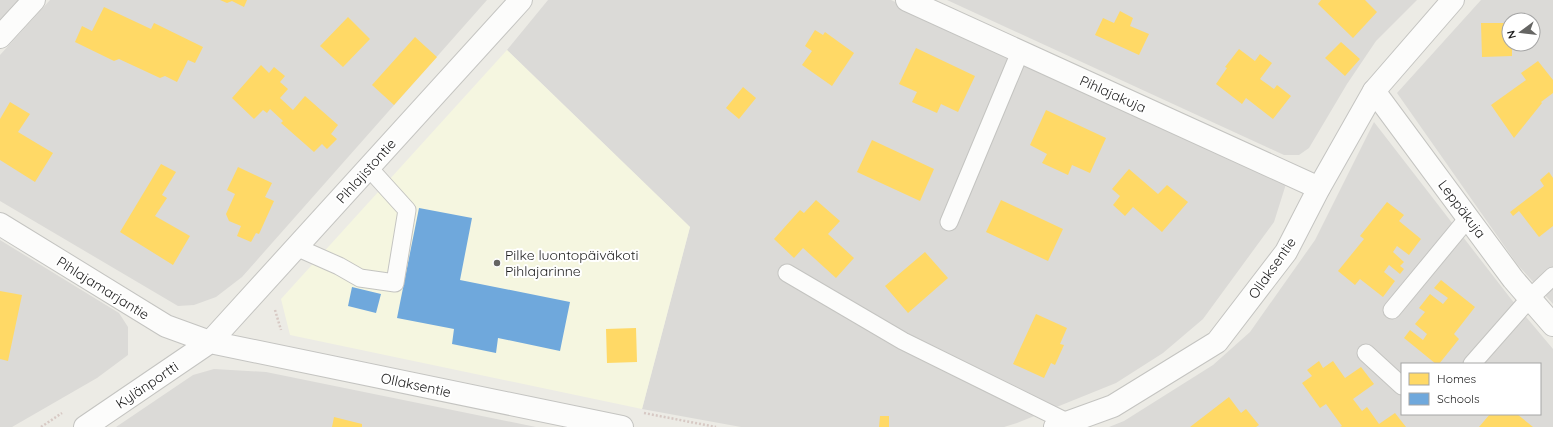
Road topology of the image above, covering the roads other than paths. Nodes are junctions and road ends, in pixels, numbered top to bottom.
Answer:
1 (34, 0) edge
2 (521, 0) edge
3 (907, 0) edge
4 (1453, 0) edge
5 (0, 37) edge
6 (1020, 52) junction
7 (1374, 91) junction
8 (369, 168) junction
9 (1319, 188) junction
10 (1468, 218) junction
11 (949, 222) dead end
12 (0, 224) edge
13 (296, 247) junction
14 (787, 273) dead end
15 (1553, 276) edge
16 (1530, 298) junction
17 (1392, 310) dead end
18 (1553, 325) edge
19 (210, 342) junction
20 (1366, 353) dead end
21 (1473, 363) edge
22 (1401, 385) edge
23 (1061, 425) edge
24 (85, 427) edge
25 (622, 427) edge

1 - 5 street
2 - 8 street, Pihlajistontie
3 - 6 street, Pihlajakuja
4 - 7 street, Ollaksentie
6 - 9 street, Pihlajakuja
6 - 11 lane
7 - 9 street, Ollaksentie
7 - 10 street, Leppäkuja
8 - 13 street, Pihlajistontie
8 - 13 lane
9 - 23 street, Ollaksentie
10 - 16 street, Leppäkuja
10 - 17 lane
12 - 19 street, Pihlajamarjantie
13 - 19 street, Pihlajistontie
14 - 23 lane
15 - 16 lane
16 - 18 street, Leppäkuja
16 - 21 lane
19 - 24 street, Kylänportti
19 - 25 street, Ollaksentie
20 - 22 lane

